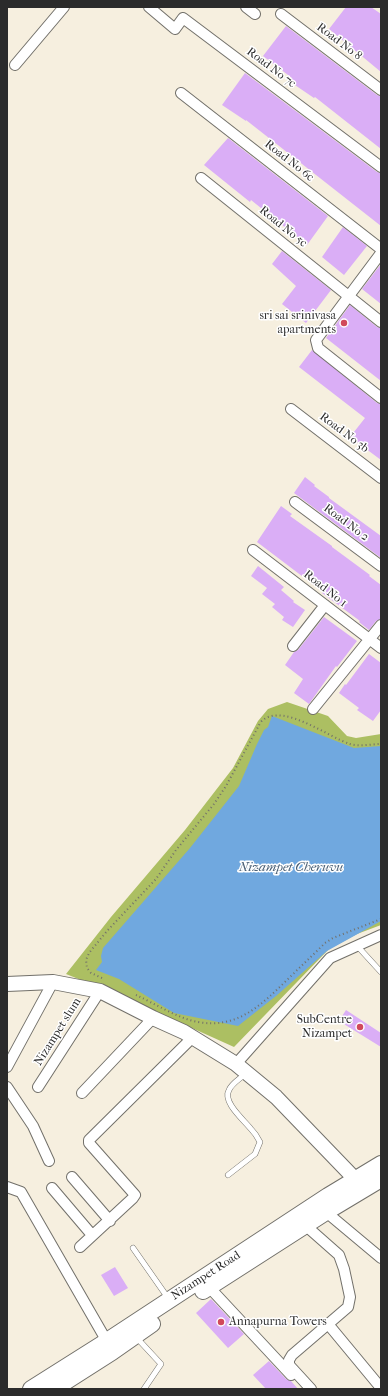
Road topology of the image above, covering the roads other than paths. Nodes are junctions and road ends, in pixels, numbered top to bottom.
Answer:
1 (64, 7) edge
2 (149, 7) edge
3 (246, 7) edge
4 (254, 14) dead end
5 (281, 14) dead end
6 (15, 66) dead end
7 (381, 90) edge
8 (181, 93) dead end
9 (381, 167) edge
10 (200, 178) dead end
11 (381, 249) edge
12 (381, 253) edge
13 (349, 296) junction
14 (381, 322) edge
15 (381, 398) edge
16 (291, 409) dead end
17 (381, 478) edge
18 (295, 502) dead end
19 (253, 550) dead end
20 (381, 566) edge
21 (325, 605) junction
22 (381, 625) edge
23 (370, 639) junction
24 (294, 646) dead end
25 (381, 648) edge
26 (313, 709) dead end
27 (381, 936) edge
28 (360, 949) dead end
29 (381, 972) edge
30 (52, 982) junction
31 (7, 984) edge
32 (104, 986) junction
33 (153, 1018) junction
34 (192, 1038) junction
35 (7, 1067) edge
36 (241, 1069) junction
37 (7, 1087) edge
38 (38, 1087) dead end
39 (82, 1093) dead end
40 (49, 1161) dead end
41 (381, 1164) edge
42 (228, 1176) dead end
43 (72, 1177) dead end
44 (355, 1179) junction
45 (381, 1179) edge
46 (7, 1187) edge
47 (52, 1188) dead end
48 (326, 1212) junction
49 (110, 1221) junction
50 (305, 1225) junction
51 (92, 1235) junction
52 (80, 1247) dead end
53 (133, 1248) dead end
54 (381, 1258) edge
55 (209, 1287) junction
56 (169, 1300) junction
57 (328, 1324) junction
58 (135, 1336) junction
59 (110, 1347) junction
60 (381, 1388) edge
61 (31, 1389) edge
62 (54, 1389) edge
63 (144, 1389) edge
64 (304, 1389) edge
65 (312, 1389) edge

1 - 6 street
2 - 9 street, Road No 7c
3 - 4 street
5 - 7 street, Road No 8
8 - 11 street, Road No 6c
10 - 13 street, Road No 5c
12 - 13 street
13 - 14 street, Road No 5c
13 - 15 street
16 - 17 street, Road No 3b
18 - 20 street, Road No 2
19 - 21 street, Road No 1
21 - 23 street, Road No 1
21 - 24 street
22 - 23 street
23 - 25 street, Road No 1
23 - 26 street
27 - 36 street
28 - 29 lane
30 - 31 street
30 - 32 street
30 - 35 street
32 - 33 street
32 - 38 street, Nizampet slum
33 - 34 street
33 - 39 street
34 - 36 street
34 - 49 street
36 - 42 lane
36 - 44 street
37 - 40 street
41 - 44 main road, Nizampet Road
43 - 49 street
44 - 56 main road, Nizampet Road
45 - 48 main road, Nizampet Road
46 - 59 street
47 - 51 street
48 - 50 main road, Nizampet Road
48 - 54 street
49 - 51 street
50 - 55 main road, Nizampet Road
50 - 57 street
51 - 52 street
53 - 56 lane
55 - 58 main road, Nizampet Road
55 - 64 street
56 - 59 main road, Nizampet Road
57 - 60 street
57 - 65 street
58 - 59 main road, Nizampet Road
58 - 63 lane
59 - 61 main road, Nizampet Road
59 - 62 main road, Nizampet Road

